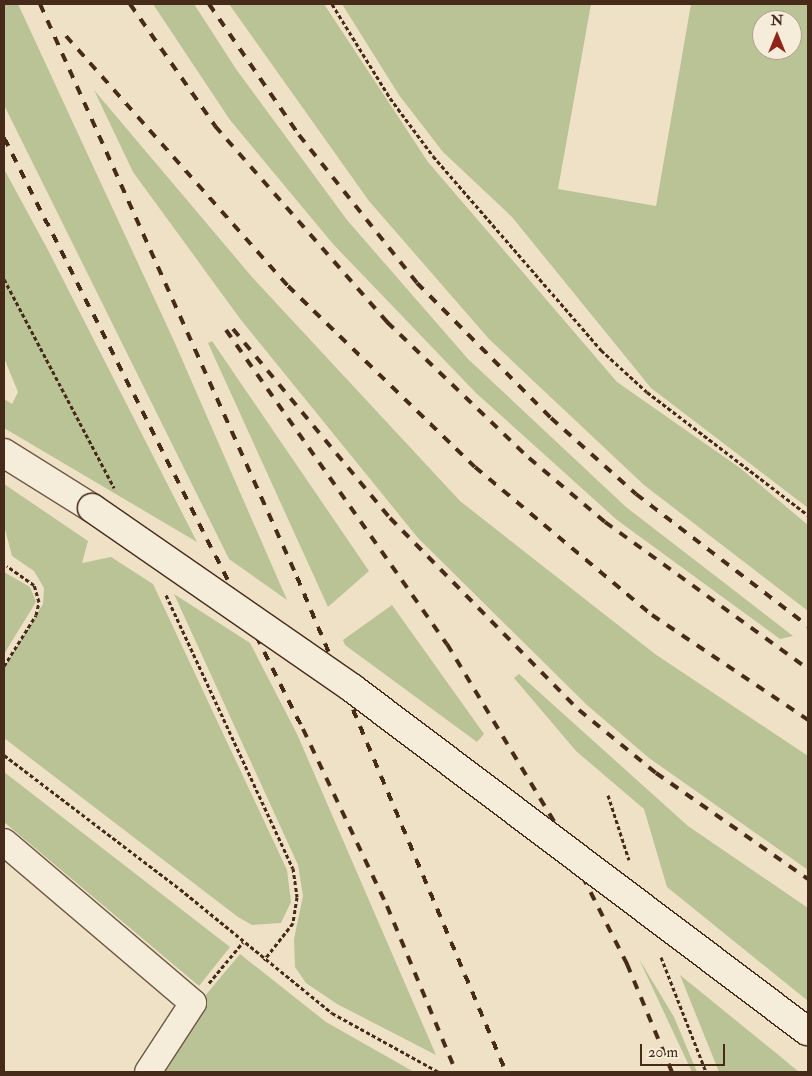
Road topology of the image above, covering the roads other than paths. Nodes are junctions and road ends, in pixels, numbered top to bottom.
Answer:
1 (4, 454) edge
2 (4, 842) edge
3 (808, 1031) edge
4 (148, 1072) edge

1 - 3 main road, bridge
2 - 4 street

